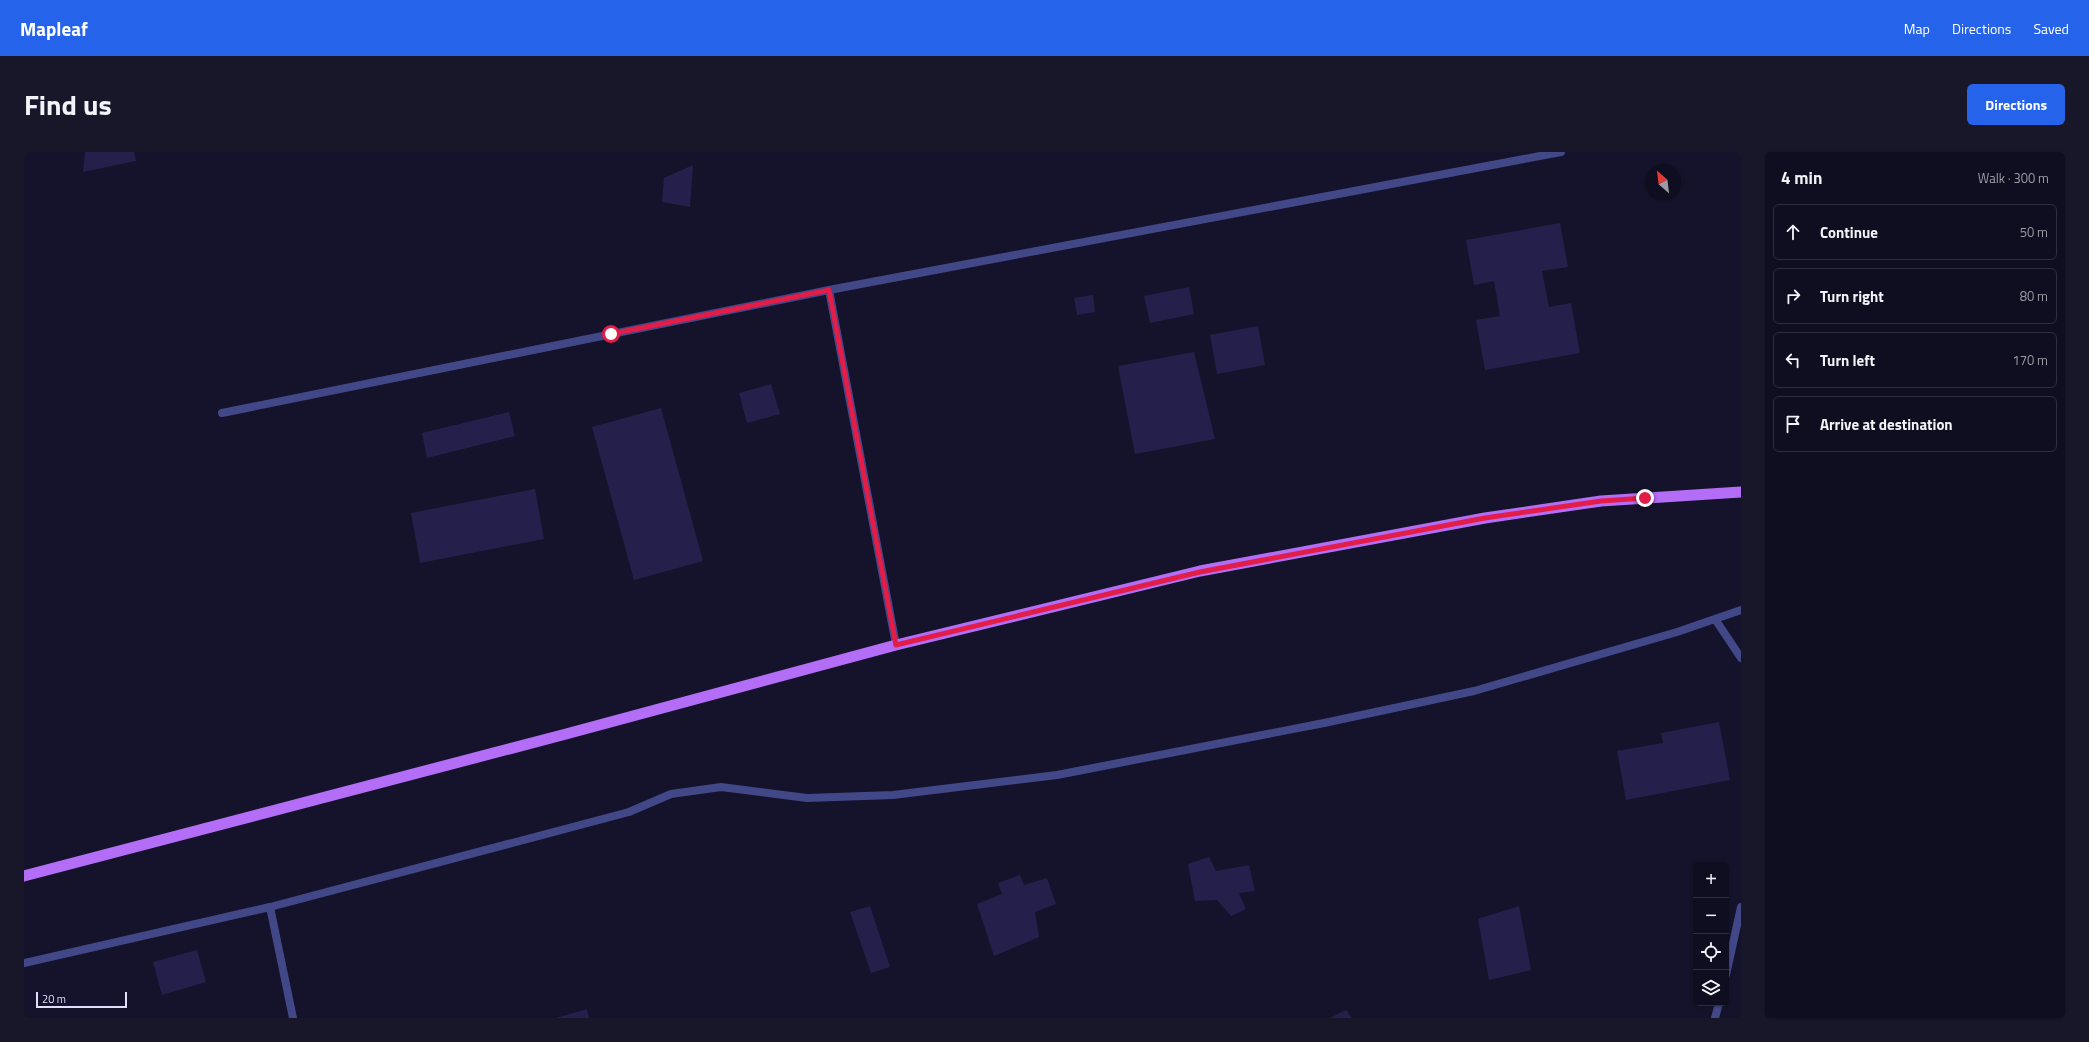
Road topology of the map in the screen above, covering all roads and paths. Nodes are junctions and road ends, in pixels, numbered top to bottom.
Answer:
1 (1561, 152) edge
2 (829, 290) junction
3 (222, 413) dead end
4 (1741, 492) edge
5 (1741, 610) edge
6 (1715, 619) junction
7 (896, 645) junction
8 (1741, 658) edge
9 (24, 876) edge
10 (270, 907) junction
11 (1741, 907) edge
12 (24, 963) edge
13 (1727, 970) edge
14 (1717, 1006) edge
15 (293, 1018) edge
16 (1715, 1018) edge

1 - 2 street
2 - 3 street
2 - 7 street
4 - 7 main road
5 - 6 street
6 - 8 street
6 - 10 street
7 - 9 main road
10 - 12 street
10 - 15 street
11 - 13 street
14 - 16 street

